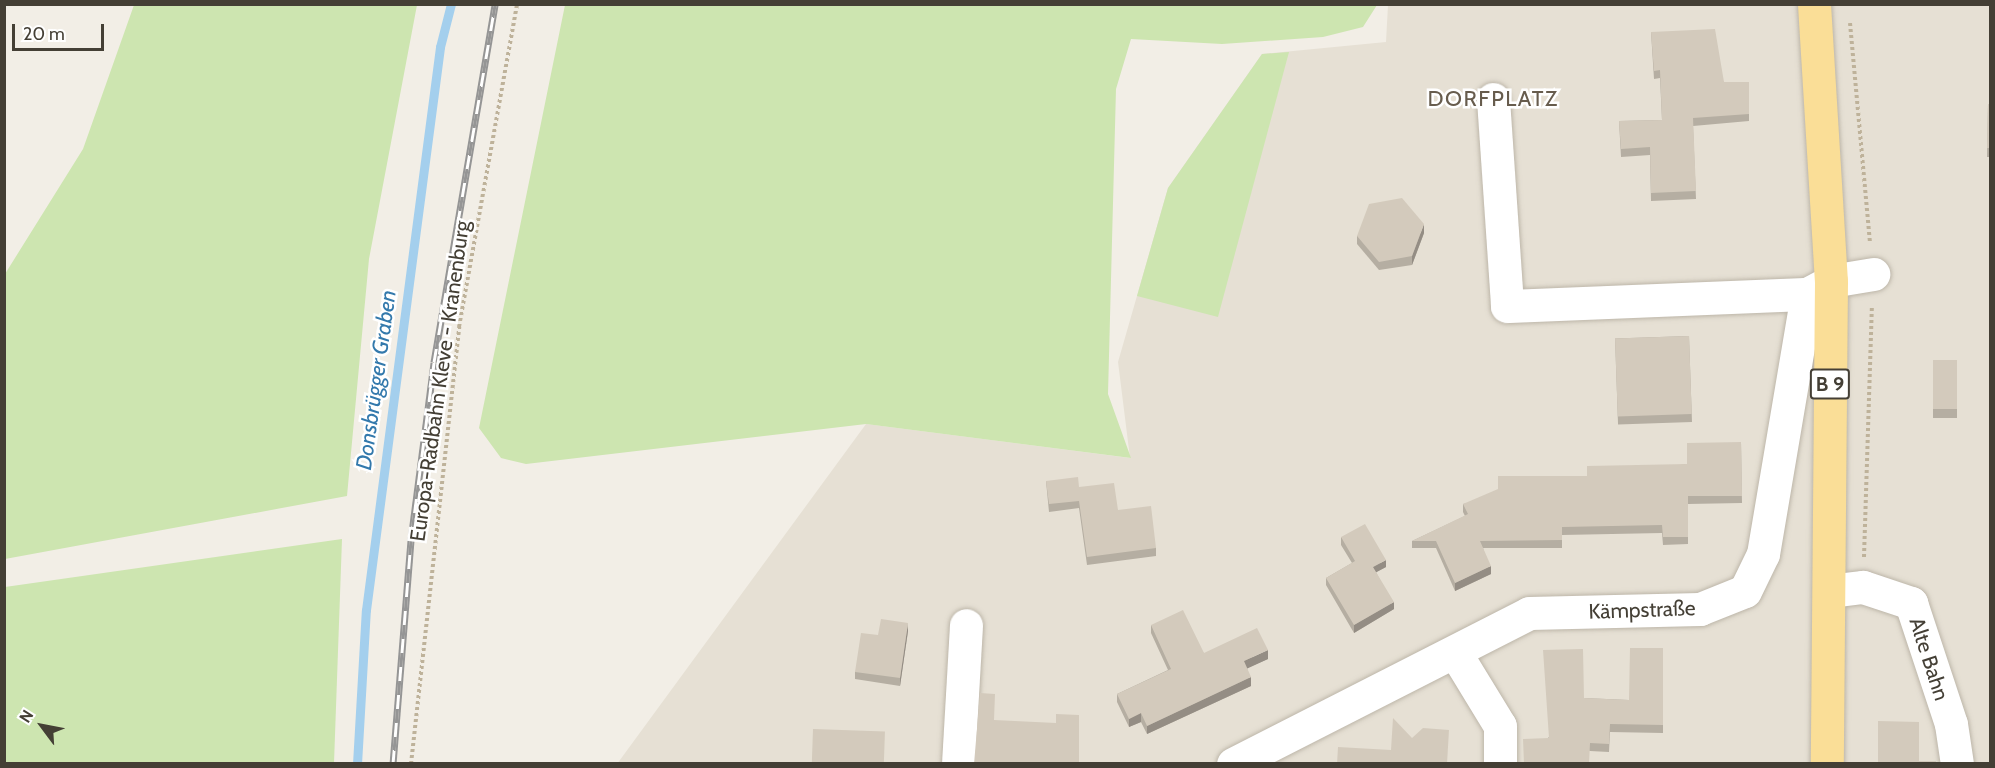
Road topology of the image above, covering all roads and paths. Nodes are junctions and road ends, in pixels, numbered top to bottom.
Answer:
1 (518, 4) edge
2 (1814, 4) edge
3 (1493, 99) dead end
4 (1873, 274) dead end
5 (1819, 288) junction
6 (1829, 591) junction
7 (966, 624) dead end
8 (1456, 654) junction
9 (411, 764) edge
10 (958, 764) edge
11 (1233, 764) edge
12 (1500, 764) edge
13 (1827, 764) edge
14 (1957, 764) edge

1 - 9 path, Europa-Radbahn Kleve - Kranenburg
2 - 5 main road, B 9
3 - 5 street
4 - 5 street
5 - 6 main road, B 9
5 - 8 street, Kämpstraße
6 - 13 main road, B 9
6 - 14 street, Alte Bahn
7 - 10 street
8 - 11 street, Kämpstraße
8 - 12 street

